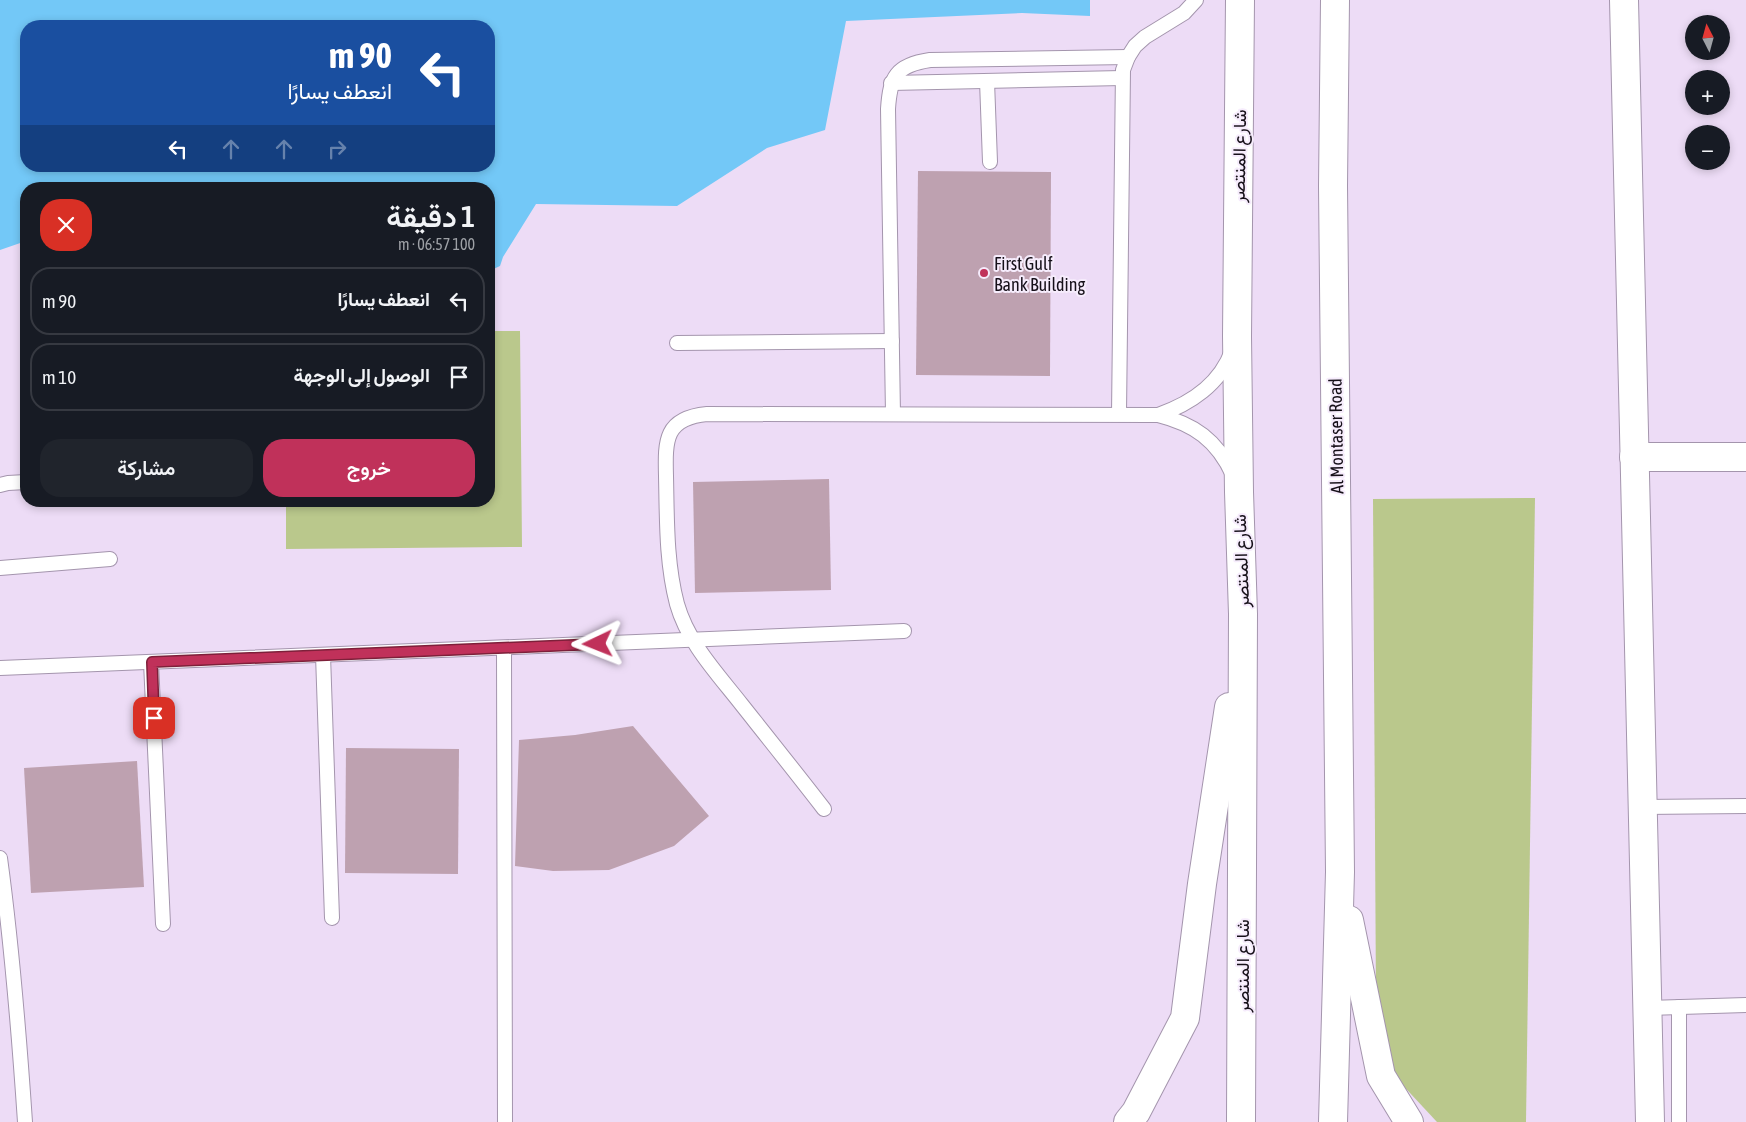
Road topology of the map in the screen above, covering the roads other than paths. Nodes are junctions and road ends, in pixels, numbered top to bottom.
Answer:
1 (1196, 0) edge
2 (1240, 0) edge
3 (1335, 0) edge
4 (1624, 0) edge
5 (1128, 57) junction
6 (1122, 78) junction
7 (987, 81) junction
8 (891, 83) junction
9 (990, 162) dead end
10 (1237, 336) junction
11 (892, 342) junction
12 (677, 343) dead end
13 (893, 414) junction
14 (1119, 414) junction
15 (1158, 415) junction
16 (1634, 457) junction
17 (1746, 457) edge
18 (20, 482) edge
19 (0, 485) edge
20 (1239, 492) junction
21 (110, 559) dead end
22 (0, 568) edge
23 (1243, 614) junction
24 (904, 632) dead end
25 (692, 640) junction
26 (504, 648) junction
27 (323, 655) junction
28 (152, 662) junction
29 (0, 668) edge
30 (1746, 806) edge
31 (1642, 807) junction
32 (824, 809) dead end
33 (0, 858) edge
34 (1340, 872) junction
35 (3, 908) edge
36 (332, 918) dead end
37 (163, 924) dead end
38 (1746, 1005) edge
39 (1679, 1007) junction
40 (1648, 1008) junction
41 (24, 1122) edge
42 (506, 1122) edge
43 (1128, 1122) edge
44 (1241, 1122) edge
45 (1332, 1122) edge
46 (1409, 1122) edge
47 (1650, 1122) edge
48 (1679, 1122) edge

1 - 5 lane
2 - 10 main road, شارع المنتصر
3 - 34 main road, Al Montaser Road
4 - 16 main road
5 - 6 lane
5 - 8 lane
6 - 7 lane
6 - 14 lane
7 - 8 lane
7 - 9 lane
8 - 11 lane
10 - 15 lane
10 - 20 main road, شارع المنتصر
11 - 12 lane
11 - 13 lane
13 - 14 lane
13 - 25 lane
14 - 15 lane
15 - 20 lane
16 - 17 main road
16 - 31 main road
18 - 19 lane
20 - 23 main road, شارع المنتصر
21 - 22 lane
23 - 43 main road
23 - 44 main road, شارع المنتصر
24 - 25 lane
25 - 26 lane
25 - 32 lane
26 - 27 lane
26 - 42 lane
27 - 28 lane
27 - 36 lane
28 - 29 lane
28 - 37 lane
30 - 31 lane
31 - 40 main road
33 - 35 lane
34 - 45 main road
34 - 46 main road
35 - 41 lane
38 - 39 lane
39 - 40 lane
39 - 48 lane
40 - 47 main road

